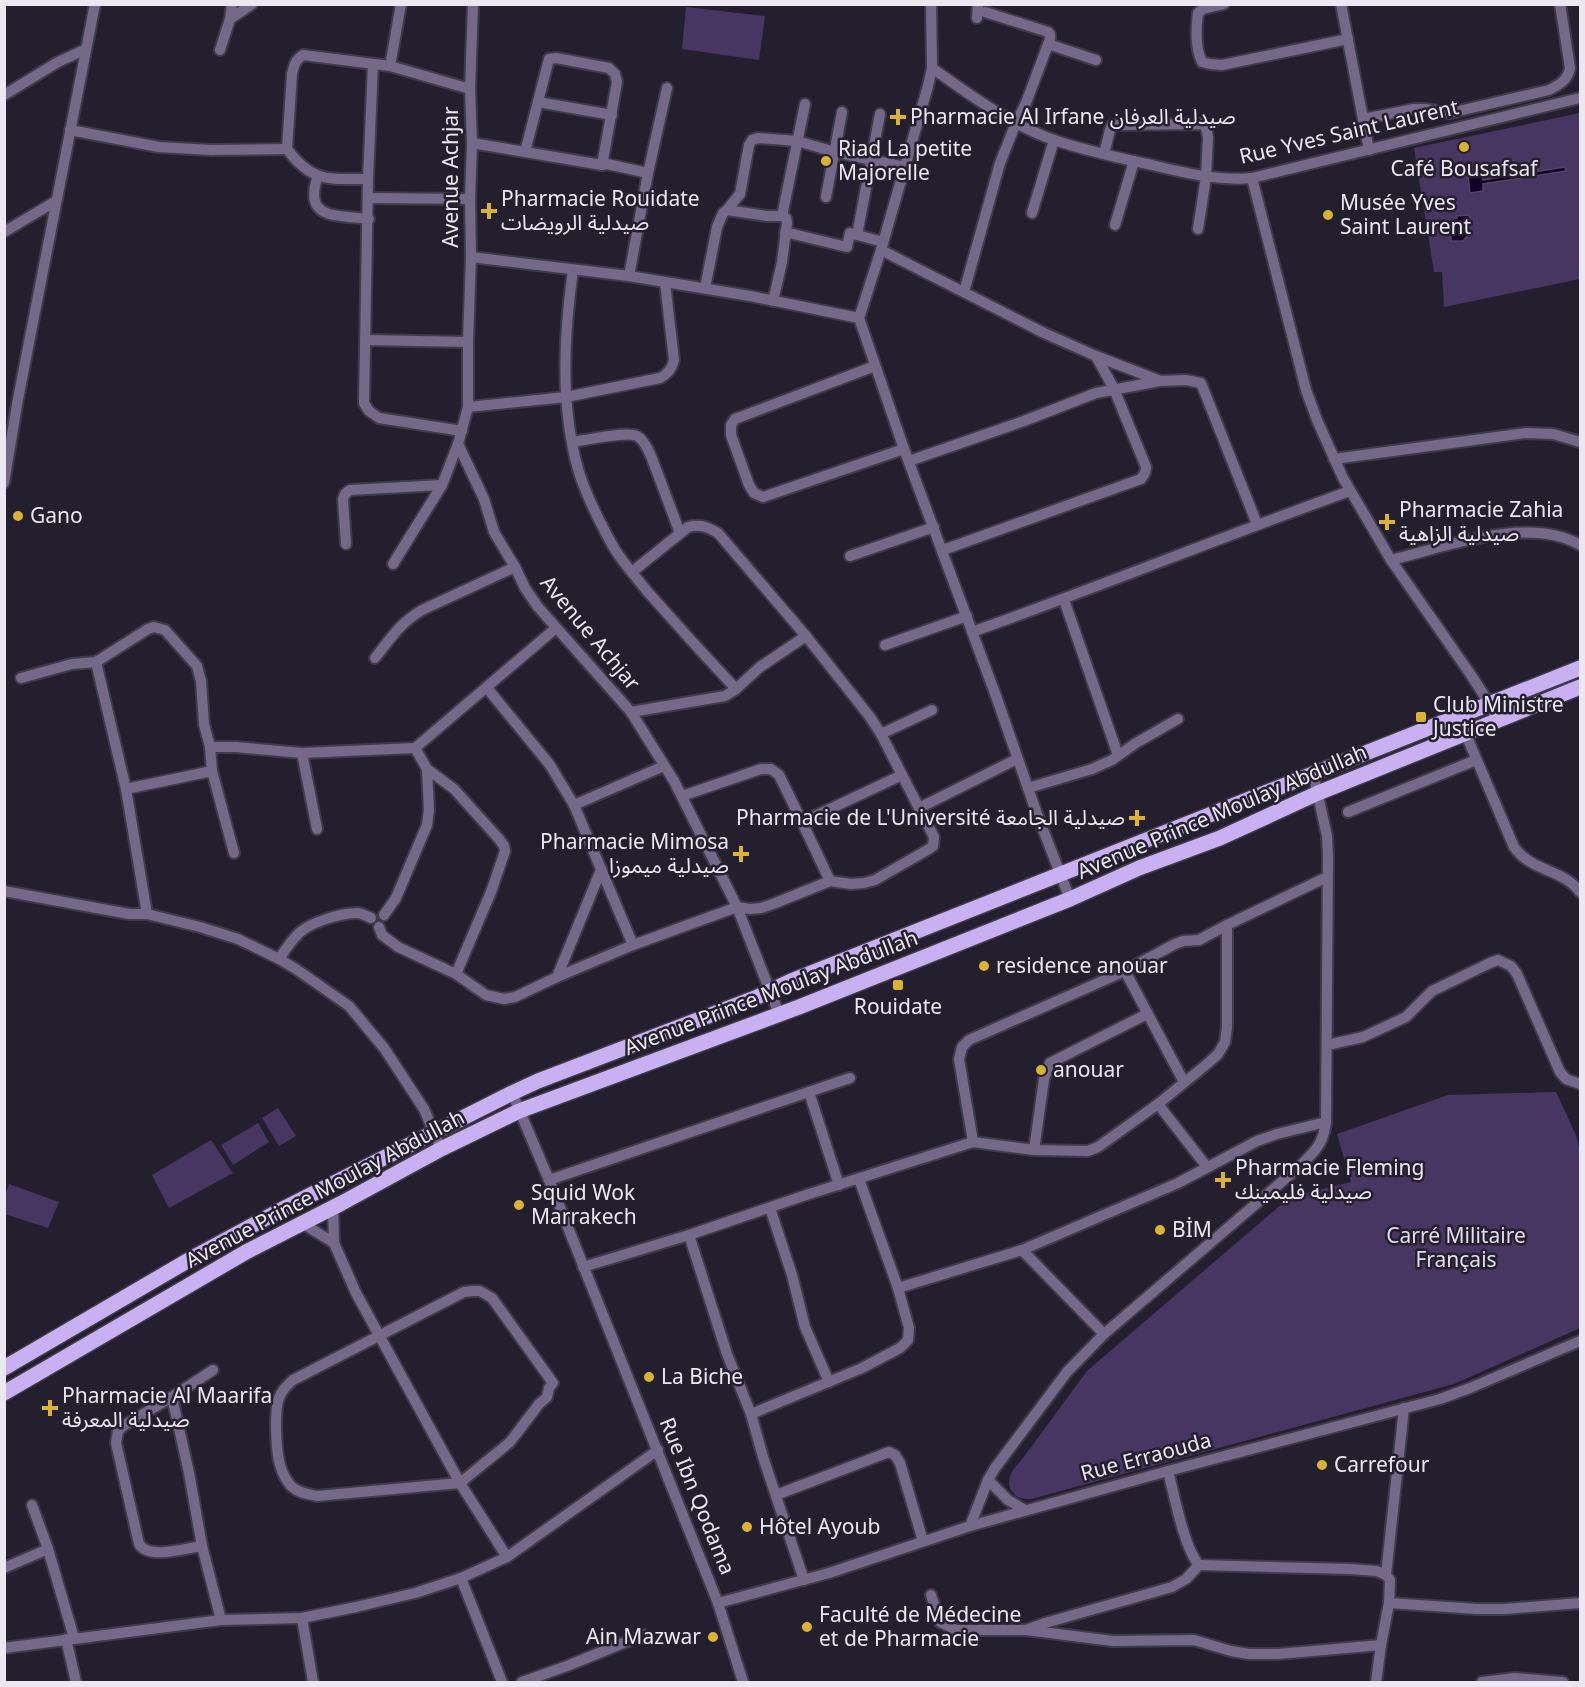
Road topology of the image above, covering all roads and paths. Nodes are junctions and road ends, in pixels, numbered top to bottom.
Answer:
1 (95, 4) edge
2 (232, 4) edge
3 (252, 4) edge
4 (401, 4) edge
5 (473, 4) edge
6 (931, 4) edge
7 (1224, 4) edge
8 (1341, 4) edge
9 (1560, 4) edge
10 (980, 11) edge
11 (230, 19) junction
12 (1348, 39) junction
13 (1048, 44) junction
14 (86, 49) junction
15 (220, 50) dead end
16 (1096, 60) dead end
17 (373, 64) junction
18 (390, 66) junction
19 (932, 68) junction
20 (667, 88) dead end
21 (470, 89) junction
22 (4, 95) edge
23 (1581, 98) edge
24 (538, 102) junction
25 (805, 104) dead end
26 (842, 112) dead end
27 (880, 114) dead end
28 (612, 115) junction
29 (1363, 119) junction
30 (1016, 123) junction
31 (70, 130) junction
32 (1054, 140) junction
33 (797, 141) junction
34 (472, 143) junction
35 (287, 148) junction
36 (1369, 150) junction
37 (525, 152) junction
38 (835, 152) junction
39 (1104, 154) junction
40 (872, 159) junction
41 (1134, 161) junction
42 (602, 165) junction
43 (905, 167) junction
44 (648, 173) junction
45 (318, 176) junction
46 (1206, 177) junction
47 (1252, 178) junction
48 (368, 179) junction
49 (826, 197) dead end
50 (368, 198) junction
51 (470, 199) junction
52 (56, 201) junction
53 (727, 210) junction
54 (1032, 213) dead end
55 (782, 216) junction
56 (369, 219) junction
57 (1115, 225) dead end
58 (1198, 229) dead end
59 (4, 232) edge
60 (786, 232) junction
61 (857, 235) junction
62 (882, 246) junction
63 (471, 257) junction
64 (573, 270) junction
65 (629, 276) junction
66 (665, 282) junction
67 (705, 288) junction
68 (964, 292) junction
69 (773, 301) junction
70 (859, 318) junction
71 (366, 340) junction
72 (468, 342) junction
73 (1096, 356) junction
74 (874, 366) junction
75 (1160, 381) junction
76 (1114, 389) junction
77 (566, 397) junction
78 (18, 399) junction
79 (4, 402) edge
80 (468, 407) junction
81 (462, 431) junction
82 (573, 442) junction
83 (1581, 442) edge
84 (459, 444) junction
85 (904, 449) junction
86 (1334, 459) junction
87 (909, 461) junction
88 (4, 483) edge
89 (442, 485) junction
90 (1350, 491) junction
91 (1257, 524) junction
92 (934, 527) junction
93 (680, 533) junction
94 (346, 544) dead end
95 (1581, 545) edge
96 (943, 550) junction
97 (850, 556) dead end
98 (1391, 560) junction
99 (393, 564) dead end
100 (515, 567) junction
101 (632, 572) junction
102 (1064, 600) junction
103 (967, 616) junction
104 (556, 628) junction
105 (972, 632) junction
106 (806, 636) junction
107 (885, 645) dead end
108 (375, 658) dead end
109 (96, 662) junction
110 (1581, 668) edge
111 (21, 678) dead end
112 (1581, 687) edge
113 (487, 688) junction
114 (736, 689) junction
115 (1489, 703) junction
116 (932, 710) dead end
117 (631, 712) junction
118 (1458, 716) junction
119 (1178, 719) dead end
120 (1498, 720) junction
121 (881, 734) junction
122 (1465, 735) junction
123 (210, 747) junction
124 (416, 748) junction
125 (302, 753) junction
126 (1118, 755) junction
127 (1017, 759) junction
128 (1476, 760) junction
129 (664, 766) junction
130 (427, 769) junction
131 (212, 771) junction
132 (1313, 774) junction
133 (902, 775) junction
134 (1028, 788) junction
135 (126, 789) junction
136 (1318, 793) junction
137 (682, 796) junction
138 (574, 805) junction
139 (919, 808) junction
140 (1348, 812) dead end
141 (802, 822) junction
142 (317, 829) dead end
143 (234, 853) dead end
144 (601, 870) junction
145 (1060, 874) junction
146 (1327, 877) junction
147 (830, 881) junction
148 (4, 891) edge
149 (1581, 892) edge
150 (1070, 899) junction
151 (737, 907) junction
152 (147, 914) junction
153 (384, 915) junction
154 (371, 918) junction
155 (1227, 926) junction
156 (379, 927) junction
157 (633, 945) junction
158 (279, 959) junction
159 (1125, 971) junction
160 (456, 974) junction
161 (557, 977) junction
162 (770, 992) junction
163 (779, 1014) junction
164 (1147, 1014) junction
165 (1327, 1045) junction
166 (850, 1078) dead end
167 (1184, 1082) junction
168 (1581, 1084) edge
169 (809, 1092) junction
170 (512, 1093) junction
171 (1158, 1104) junction
172 (519, 1111) junction
173 (1326, 1122) junction
174 (433, 1133) junction
175 (973, 1142) junction
176 (441, 1149) junction
177 (1034, 1150) junction
178 (1207, 1167) junction
179 (859, 1179) junction
180 (549, 1180) junction
181 (839, 1185) junction
182 (333, 1207) junction
183 (770, 1208) junction
184 (302, 1223) junction
185 (689, 1235) junction
186 (334, 1242) junction
187 (1022, 1250) junction
188 (583, 1267) junction
189 (898, 1288) junction
190 (1104, 1335) junction
191 (378, 1336) junction
192 (1581, 1341) edge
193 (4, 1368) edge
194 (213, 1370) dead end
195 (829, 1382) junction
196 (4, 1394) edge
197 (172, 1397) junction
198 (1404, 1408) junction
199 (751, 1414) junction
200 (658, 1450) junction
201 (1168, 1471) junction
202 (988, 1480) junction
203 (460, 1483) junction
204 (776, 1495) junction
205 (32, 1505) dead end
206 (1025, 1510) junction
207 (970, 1526) junction
208 (923, 1541) junction
209 (202, 1546) junction
210 (48, 1549) junction
211 (507, 1557) junction
212 (1199, 1565) junction
213 (4, 1568) edge
214 (1386, 1575) junction
215 (461, 1578) junction
216 (804, 1580) junction
217 (931, 1595) dead end
218 (718, 1603) junction
219 (1389, 1603) junction
220 (1581, 1603) edge
221 (302, 1618) junction
222 (221, 1620) junction
223 (1026, 1630) junction
224 (643, 1635) dead end
225 (70, 1639) junction
226 (1381, 1645) junction
227 (4, 1648) edge
228 (76, 1683) edge
229 (313, 1683) edge
230 (502, 1683) edge
231 (522, 1683) edge
232 (744, 1683) edge
233 (1376, 1683) edge
234 (1482, 1683) edge
235 (1563, 1683) edge

1 - 14 street
2 - 11 street
3 - 11 street
4 - 18 street
5 - 21 street, Avenue Achjar
6 - 19 street
7 - 12 street
8 - 12 street
9 - 29 street
10 - 13 street
11 - 15 street
12 - 29 street
13 - 16 street
13 - 30 street
14 - 22 street
14 - 31 street
17 - 18 street
17 - 35 street
17 - 48 street
18 - 21 street
19 - 30 street, Rue Yves Saint Laurent
19 - 43 street
20 - 44 street
21 - 34 street, Avenue Achjar
23 - 36 street, Rue Yves Saint Laurent
24 - 28 street
24 - 28 street
24 - 37 street
25 - 33 street
26 - 38 street
27 - 40 street
28 - 42 street
29 - 36 street
30 - 32 street, Rue Yves Saint Laurent
30 - 68 street
31 - 35 street
31 - 52 street
32 - 39 street, Rue Yves Saint Laurent
32 - 54 street
33 - 38 street
33 - 53 street
33 - 55 street
34 - 37 street
34 - 51 street, Avenue Achjar
35 - 45 street
36 - 47 street, Rue Yves Saint Laurent
37 - 42 street
38 - 40 street
38 - 49 street
39 - 41 street, Rue Yves Saint Laurent
39 - 46 street
40 - 43 street
40 - 61 street
41 - 46 street, Rue Yves Saint Laurent
41 - 57 street
42 - 44 street
43 - 62 street
44 - 65 street
45 - 48 street
45 - 56 street
46 - 47 street, Rue Yves Saint Laurent
46 - 58 street
47 - 86 street
48 - 50 street
50 - 51 street
50 - 56 street
51 - 63 street, Avenue Achjar
52 - 59 street
52 - 78 street
53 - 55 street
53 - 67 street
55 - 60 street
56 - 71 street
60 - 61 street
60 - 69 street
61 - 62 street
62 - 68 street
62 - 70 street
63 - 64 street
63 - 72 street, Avenue Achjar
64 - 65 street
64 - 77 street
65 - 66 street
66 - 67 street
66 - 77 street
67 - 69 street
68 - 73 street
69 - 70 street
70 - 74 street
71 - 72 street
71 - 81 street
72 - 80 street, Avenue Achjar
73 - 75 street
73 - 76 street
74 - 85 street
74 - 85 street
75 - 76 street
75 - 91 street
76 - 87 street
76 - 96 street
77 - 80 street
77 - 82 street
78 - 79 street
78 - 88 street
80 - 81 street, Avenue Achjar
81 - 84 street, Avenue Achjar
82 - 93 street
82 - 101 street
83 - 86 street
84 - 89 street
84 - 100 street, Avenue Achjar
85 - 87 street
86 - 90 street
87 - 92 street
89 - 94 street
89 - 99 street
90 - 91 street
90 - 98 street
91 - 102 street
92 - 96 street
92 - 97 street
93 - 101 street
93 - 106 street
95 - 98 street
96 - 103 street
98 - 115 street
100 - 104 street, Avenue Achjar
100 - 108 street
101 - 114 street
102 - 105 street
102 - 126 street
103 - 105 street
103 - 107 street
104 - 113 street
104 - 117 street, Avenue Achjar
105 - 127 street
106 - 114 street
106 - 121 street
109 - 111 street
109 - 123 street
109 - 135 street
110 - 115 main road, Avenue Prince Moulay Abdullah
112 - 120 main road, Avenue Prince Moulay Abdullah
113 - 124 street
113 - 138 street
114 - 117 street
115 - 118 main road, Avenue Prince Moulay Abdullah
115 - 120 street
116 - 121 street
117 - 129 street, Avenue Achjar
118 - 122 street
118 - 132 main road, Avenue Prince Moulay Abdullah
119 - 126 street
120 - 122 main road, Avenue Prince Moulay Abdullah
121 - 133 street
122 - 128 street
122 - 136 main road, Avenue Prince Moulay Abdullah
123 - 125 street
123 - 131 street
124 - 125 street
124 - 130 street
125 - 142 street
126 - 134 street
127 - 134 street
127 - 139 street
128 - 140 street
128 - 149 street
129 - 137 street, Avenue Achjar
129 - 138 street
130 - 153 street
130 - 160 street
131 - 135 street
131 - 143 street
132 - 136 street
132 - 145 main road, Avenue Prince Moulay Abdullah
133 - 139 street
133 - 141 street
134 - 145 street
135 - 152 street
136 - 146 street
136 - 150 main road, Avenue Prince Moulay Abdullah
137 - 141 street
137 - 151 street, Avenue Achjar
138 - 144 street
139 - 147 street
141 - 147 street
144 - 157 street
144 - 161 street
145 - 150 street
145 - 162 main road, Avenue Prince Moulay Abdullah
146 - 155 street
146 - 165 street
147 - 151 street
148 - 152 street
150 - 163 main road, Avenue Prince Moulay Abdullah
151 - 157 street
151 - 162 street, Avenue Achjar
152 - 158 street
153 - 154 street
153 - 156 street
154 - 156 street
154 - 158 street
155 - 159 street
155 - 167 street
156 - 160 street
157 - 161 street
158 - 174 street
159 - 164 street
159 - 175 street
160 - 161 street
162 - 163 street, Avenue Achjar
162 - 170 main road, Avenue Prince Moulay Abdullah
163 - 172 main road, Avenue Prince Moulay Abdullah
164 - 167 street
164 - 177 street
165 - 168 street
165 - 173 street
166 - 169 street
167 - 171 street
169 - 180 street
169 - 181 street
170 - 172 street, Rue Ibn Qodama
170 - 174 main road, Avenue Prince Moulay Abdullah
171 - 177 street
171 - 178 street
172 - 176 main road, Avenue Prince Moulay Abdullah
172 - 180 street, Rue Ibn Qodama
173 - 178 street
173 - 190 street
174 - 176 street
174 - 193 main road, Avenue Prince Moulay Abdullah
175 - 177 street
175 - 179 street
176 - 182 main road, Avenue Prince Moulay Abdullah
178 - 187 street
179 - 181 street
179 - 189 street
180 - 188 street, Rue Ibn Qodama
181 - 183 street
182 - 184 main road, Avenue Prince Moulay Abdullah
182 - 186 street
183 - 185 street
183 - 195 street
184 - 186 street
184 - 196 main road, Avenue Prince Moulay Abdullah
185 - 188 street
185 - 199 street
186 - 191 street
187 - 189 street
187 - 190 street
188 - 200 street, Rue Ibn Qodama
189 - 195 street
190 - 202 street
191 - 203 street
191 - 203 street
191 - 203 street
192 - 198 street, Rue Erraouda
194 - 197 street
195 - 199 street
197 - 209 street
197 - 209 street
198 - 201 street, Rue Erraouda
198 - 214 street
199 - 204 street
200 - 211 street
200 - 218 street, Rue Ibn Qodama
201 - 206 street, Rue Erraouda
201 - 212 street
202 - 206 street
202 - 207 street
203 - 211 street
204 - 208 street
204 - 216 street
205 - 210 street
206 - 207 street, Rue Erraouda
207 - 208 street, Rue Erraouda
208 - 216 street, Rue Erraouda
209 - 222 street
210 - 213 street
210 - 225 street
211 - 215 street
212 - 214 street
212 - 223 street
214 - 219 street
215 - 221 street
215 - 230 street
216 - 218 street, Rue Erraouda
217 - 223 street
218 - 232 street, Rue Ibn Qodama
219 - 220 street
219 - 226 street
221 - 222 street
221 - 229 street
222 - 225 street
223 - 226 street
224 - 231 street
225 - 227 street
225 - 228 street
226 - 233 street
234 - 235 street

